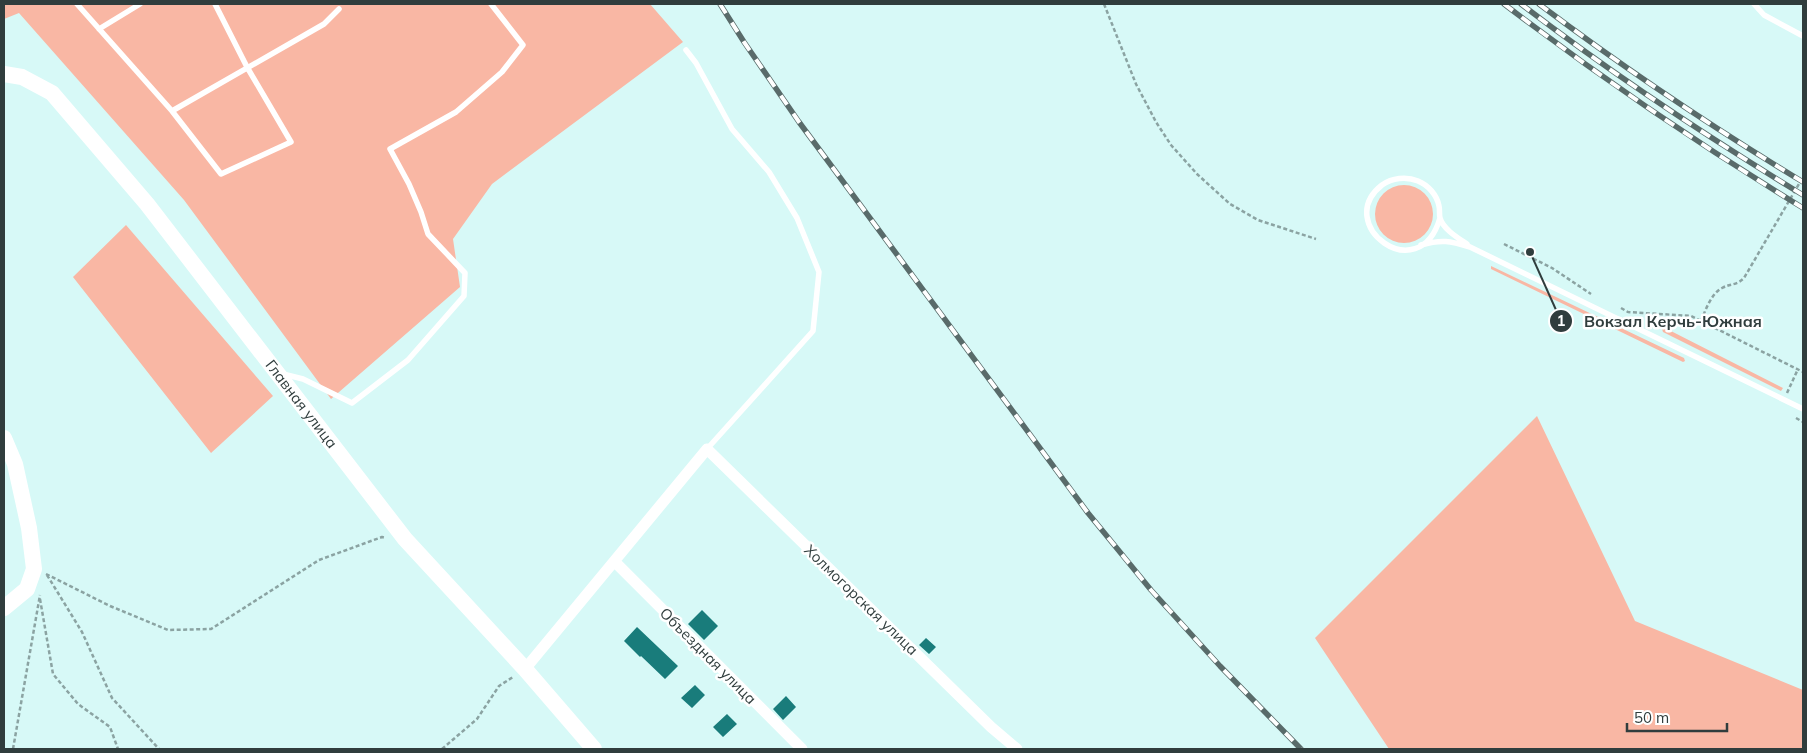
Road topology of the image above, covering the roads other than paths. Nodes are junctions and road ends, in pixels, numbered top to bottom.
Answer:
1 (77, 4) edge
2 (140, 4) edge
3 (215, 4) edge
4 (491, 4) edge
5 (1754, 4) edge
6 (339, 9) dead end
7 (99, 29) junction
8 (1803, 36) edge
9 (686, 50) dead end
10 (247, 67) junction
11 (4, 74) edge
12 (172, 110) junction
13 (1440, 218) junction
14 (1421, 246) junction
15 (1470, 247) junction
16 (276, 372) junction
17 (1803, 409) edge
18 (4, 438) edge
19 (707, 449) junction
20 (615, 562) junction
21 (4, 608) edge
22 (524, 669) junction
23 (594, 749) edge
24 (802, 749) edge
25 (1017, 749) edge

1 - 7 lane
2 - 7 lane
3 - 10 lane
4 - 16 lane
5 - 8 lane
6 - 10 lane
7 - 12 lane
9 - 19 lane
10 - 12 lane
10 - 12 lane
11 - 16 street, Главная улица
13 - 14 lane
13 - 14 lane
13 - 15 lane
14 - 15 lane
15 - 17 lane
16 - 22 street, Главная улица
18 - 21 street
19 - 20 street
19 - 25 street, Холмогорская улица
20 - 22 street
20 - 24 street, Объездная улица
22 - 23 street, Главная улица

